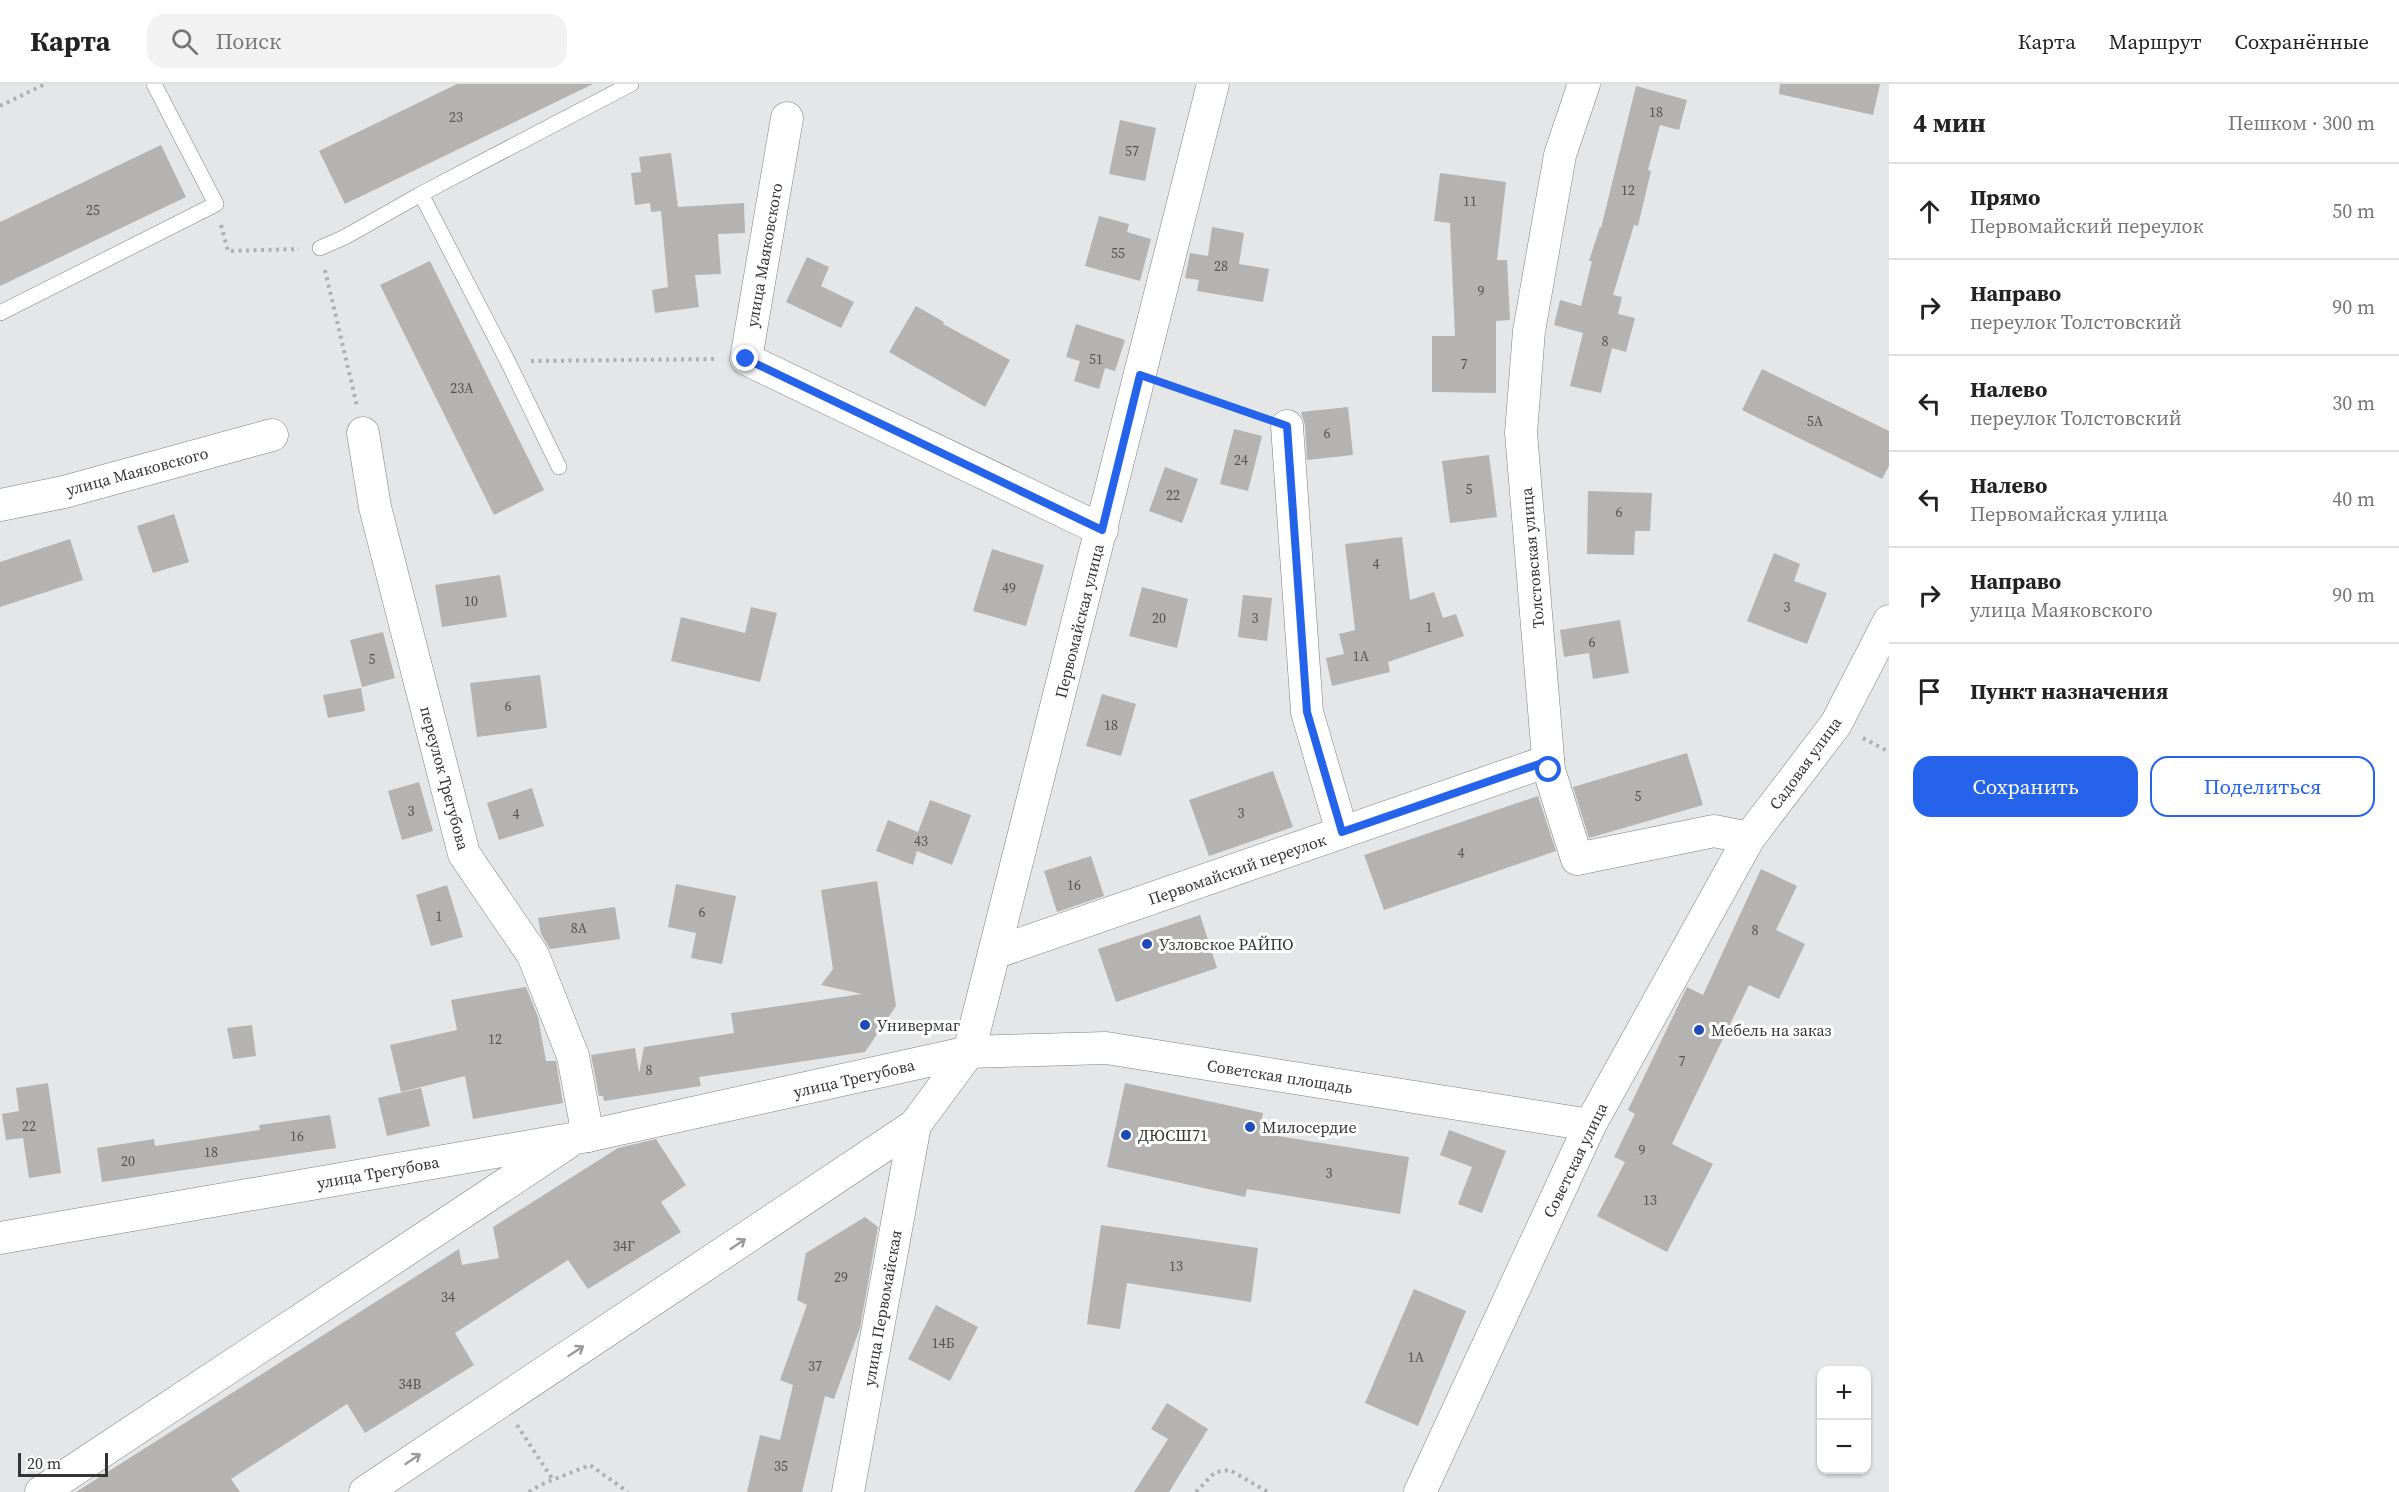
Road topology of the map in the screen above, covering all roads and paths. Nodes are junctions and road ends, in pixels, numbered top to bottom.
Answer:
1 (45, 84) edge
2 (154, 84) edge
3 (631, 84) edge
4 (1213, 84) edge
5 (1584, 84) edge
6 (0, 106) edge
7 (787, 118) dead end
8 (421, 194) junction
9 (216, 204) junction
10 (320, 248) junction
11 (0, 313) edge
12 (746, 359) junction
13 (508, 362) junction
14 (1140, 375) junction
15 (1287, 426) joint
16 (363, 432) joint
17 (272, 435) dead end
18 (559, 467) dead end
19 (0, 505) edge
20 (1102, 530) junction
21 (1889, 621) edge
22 (1548, 761) junction
23 (1342, 832) junction
24 (1749, 838) junction
25 (994, 953) junction
26 (969, 1052) junction
27 (915, 1125) junction
28 (1590, 1125) junction
29 (581, 1137) junction
30 (0, 1238) edge
31 (501, 1400) junction
32 (553, 1480) junction
33 (41, 1492) edge
34 (365, 1492) edge
35 (529, 1492) edge
36 (627, 1492) edge
37 (849, 1492) edge
38 (1196, 1492) edge
39 (1268, 1492) edge
40 (1420, 1492) edge

1 - 6 path
2 - 9 lane
3 - 8 lane
4 - 14 street, Первомайская улица
5 - 22 street, Толстовская улица
7 - 12 street, улица Маяковского
8 - 10 lane
8 - 13 lane
9 - 10 path
9 - 11 lane
10 - 16 path
12 - 13 path
12 - 20 street
13 - 18 lane
14 - 15 path
14 - 20 street, Первомайская улица
15 - 23 street
16 - 29 street, переулок Трегубова
17 - 19 street, улица Маяковского
20 - 25 street, Первомайская улица
21 - 24 street, Садовая улица
22 - 23 street, Первомайский переулок
22 - 24 street, Толстовская улица
23 - 25 street, Первомайский переулок
24 - 28 street, Советская улица
25 - 26 street, Первомайская улица
26 - 27 street
26 - 28 street, Советская площадь
26 - 29 street, улица Трегубова
31 -> 27 street
27 - 37 street, улица Первомайская
28 - 40 street, Советская улица
29 - 30 street, улица Трегубова
29 - 33 street
31 - 32 path
34 -> 31 street
32 - 35 path
32 - 36 path
38 - 39 path

